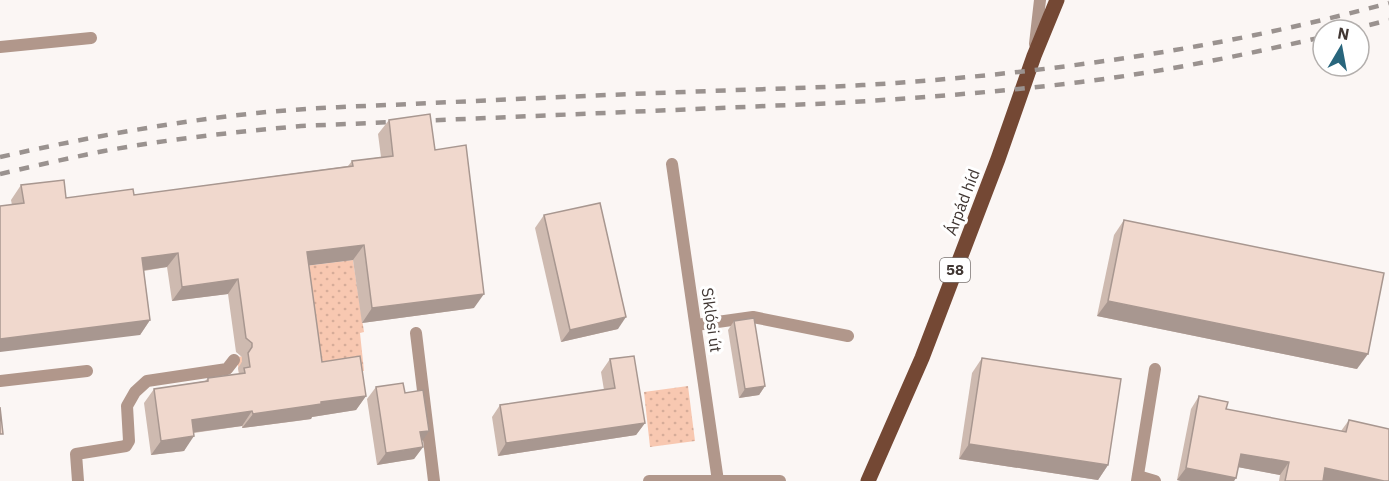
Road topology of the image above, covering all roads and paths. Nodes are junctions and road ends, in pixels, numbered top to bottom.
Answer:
1 (1040, 0) edge
2 (1057, 0) edge
3 (91, 38) dead end
4 (0, 47) edge
5 (1034, 56) junction
6 (672, 164) dead end
7 (696, 325) junction
8 (416, 333) dead end
9 (848, 336) dead end
10 (234, 360) dead end
11 (1155, 369) dead end
12 (87, 371) dead end
13 (0, 381) edge
14 (1138, 478) edge
15 (78, 481) edge
16 (434, 481) edge
17 (649, 481) edge
18 (717, 481) edge
19 (780, 481) edge
20 (868, 481) edge
21 (1155, 481) edge

1 - 5 street
2 - 5 main road, Árpád híd / 58
3 - 4 street
5 - 20 main road, Árpád híd / 58
6 - 7 street, Siklósi út
7 - 9 street
7 - 18 street, Siklósi út
8 - 16 street
10 - 15 street
11 - 14 street
12 - 13 street
14 - 21 street
17 - 18 street
18 - 19 street

